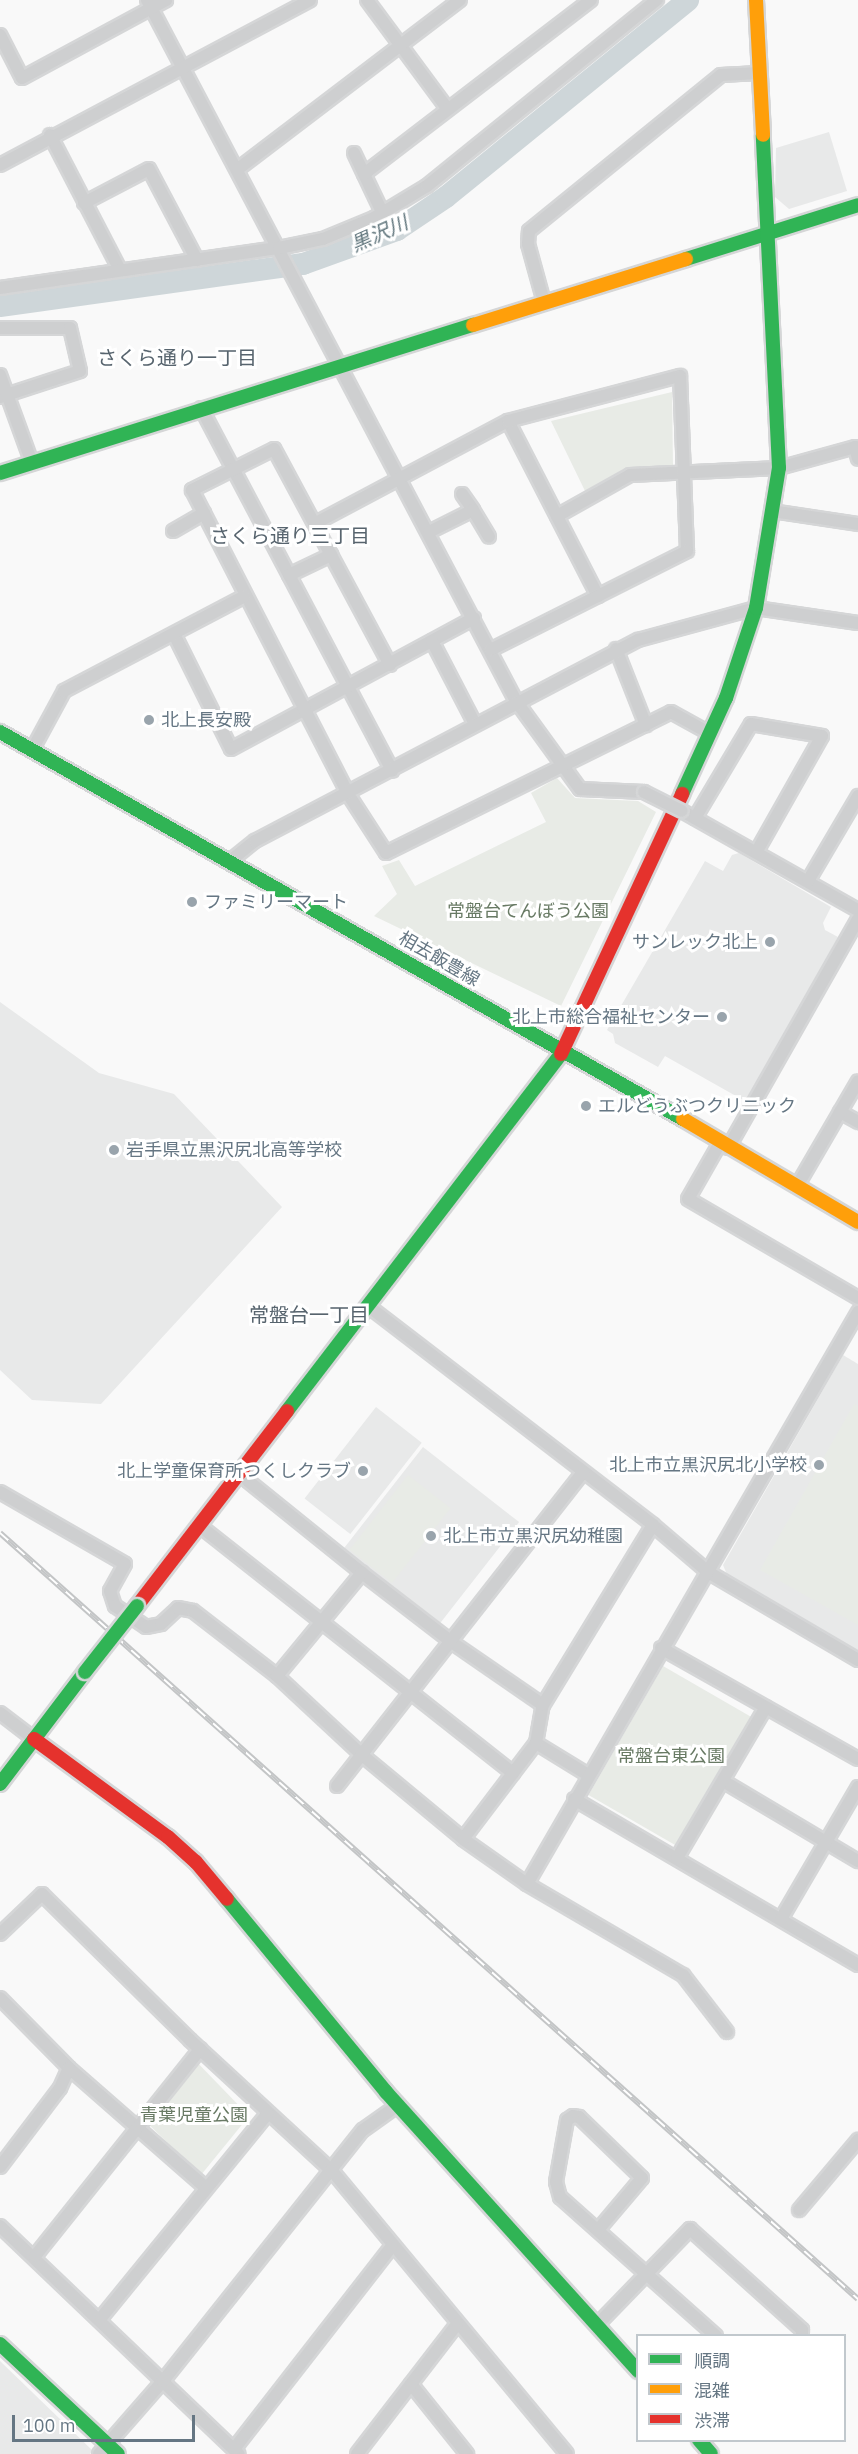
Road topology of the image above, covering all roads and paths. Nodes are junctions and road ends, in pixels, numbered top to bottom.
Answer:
1 (166, 0) edge
2 (310, 0) edge
3 (367, 0) edge
4 (460, 0) edge
5 (591, 0) edge
6 (657, 0) edge
7 (756, 0) edge
8 (149, 4) edge
9 (0, 35) edge
10 (400, 45) junction
11 (184, 68) junction
12 (759, 73) junction
13 (447, 108) junction
14 (50, 135) junction
15 (354, 153) dead end
16 (0, 165) edge
17 (238, 169) junction
18 (364, 174) junction
19 (84, 203) junction
20 (858, 205) edge
21 (383, 214) junction
22 (766, 235) junction
23 (280, 251) junction
24 (197, 260) junction
25 (120, 270) junction
26 (0, 288) edge
27 (544, 302) junction
28 (0, 328) edge
29 (342, 367) junction
30 (0, 375) edge
31 (4, 396) edge
32 (201, 408) junction
33 (508, 422) junction
34 (858, 459) edge
35 (32, 463) junction
36 (779, 468) junction
37 (234, 469) junction
38 (684, 470) junction
39 (0, 473) edge
40 (401, 478) junction
41 (462, 494) dead end
42 (472, 510) junction
43 (772, 511) junction
44 (204, 513) junction
45 (557, 516) junction
46 (314, 524) junction
47 (858, 524) edge
48 (173, 531) dead end
49 (429, 532) junction
50 (489, 537) dead end
51 (331, 555) junction
52 (289, 575) junction
53 (245, 596) junction
54 (598, 596) junction
55 (756, 608) junction
56 (474, 618) junction
57 (858, 623) edge
58 (174, 634) junction
59 (432, 641) junction
60 (490, 650) junction
61 (616, 650) junction
62 (390, 665) junction
63 (347, 687) junction
64 (516, 701) junction
65 (304, 710) junction
66 (475, 724) junction
67 (646, 725) junction
68 (0, 732) edge
69 (709, 733) junction
70 (32, 750) junction
71 (565, 765) junction
72 (392, 771) junction
73 (348, 794) junction
74 (858, 796) edge
75 (695, 818) junction
76 (757, 851) junction
77 (230, 861) junction
78 (808, 881) junction
79 (858, 910) edge
80 (858, 919) edge
81 (564, 1050) junction
82 (858, 1081) edge
83 (840, 1112) junction
84 (858, 1122) edge
85 (724, 1145) junction
86 (797, 1186) junction
87 (858, 1222) edge
88 (858, 1298) edge
89 (368, 1306) junction
90 (858, 1312) edge
91 (243, 1471) junction
92 (583, 1472) junction
93 (0, 1492) edge
94 (653, 1525) junction
95 (200, 1526) junction
96 (708, 1572) junction
97 (362, 1573) junction
98 (321, 1620) junction
99 (453, 1643) junction
100 (661, 1648) junction
101 (858, 1660) edge
102 (277, 1676) junction
103 (412, 1692) junction
104 (543, 1705) junction
105 (766, 1707) junction
106 (0, 1713) edge
107 (34, 1739) junction
108 (536, 1743) junction
109 (362, 1755) junction
110 (858, 1759) edge
111 (513, 1773) junction
112 (588, 1774) junction
113 (723, 1781) junction
114 (0, 1784) edge
115 (338, 1786) dead end
116 (858, 1787) edge
117 (574, 1799) junction
118 (463, 1839) junction
119 (826, 1842) junction
120 (677, 1858) junction
121 (858, 1861) edge
122 (527, 1884) junction
123 (781, 1919) junction
124 (0, 1934) edge
125 (858, 1965) edge
126 (0, 1998) edge
127 (727, 2032) dead end
128 (200, 2049) junction
129 (69, 2068) junction
130 (398, 2105) junction
131 (268, 2113) junction
132 (137, 2128) junction
133 (858, 2140) edge
134 (0, 2167) edge
135 (333, 2172) junction
136 (206, 2188) junction
137 (799, 2210) dead end
138 (0, 2226) edge
139 (597, 2230) junction
140 (392, 2246) junction
141 (34, 2256) junction
142 (646, 2272) junction
143 (101, 2318) junction
144 (457, 2324) junction
145 (597, 2325) junction
146 (714, 2334) edge
147 (802, 2334) edge
148 (0, 2344) edge
149 (636, 2369) edge
150 (163, 2381) junction
151 (411, 2384) junction
152 (103, 2449) edge
153 (237, 2451) edge
154 (460, 2451) edge
155 (118, 2454) edge
156 (357, 2454) edge
157 (567, 2454) edge

1 - 8 street
2 - 11 street
3 - 10 street
4 - 10 street
5 - 13 street
6 - 21 street
7 - 12 street
8 - 9 street
8 - 11 street
10 - 13 street
10 - 17 street
11 - 14 street
11 - 17 street
12 - 22 street
12 - 27 street
13 - 18 street
14 - 16 street
14 - 19 street
15 - 18 street
17 - 23 street
18 - 21 street
19 - 24 street
19 - 25 street
20 - 22 street
21 - 23 street
22 - 27 street
22 - 36 street
23 - 24 street
23 - 29 street
24 - 25 street
25 - 26 street
27 - 29 street
28 - 31 street
29 - 32 street
29 - 40 street
30 - 31 street
31 - 35 street
32 - 35 street
32 - 37 street
33 - 38 street
33 - 40 street
33 - 45 street
34 - 36 street
35 - 39 street
36 - 38 street
36 - 43 street
37 - 44 street
37 - 46 street
37 - 52 street
38 - 45 street
38 - 54 street
40 - 46 street
40 - 49 street
41 - 42 street
42 - 49 street
42 - 50 street
43 - 47 street
43 - 55 street
44 - 48 street
44 - 53 street
45 - 54 street
46 - 51 street
49 - 56 street
51 - 52 street
51 - 62 street
52 - 63 street
53 - 58 street
53 - 65 street
54 - 60 street
55 - 57 street
55 - 61 street
55 - 69 street
56 - 59 street
56 - 60 street
58 - 65 street
58 - 70 street
59 - 62 street
59 - 66 street
60 - 64 street
61 - 64 street
61 - 67 street
62 - 63 street
63 - 65 street
63 - 72 street
64 - 66 street
64 - 71 street
65 - 73 street
66 - 72 street
67 - 69 street
67 - 71 street
68 - 70 street, 相去飯豊線
69 - 81 street
70 - 77 street, 相去飯豊線
71 - 73 street
71 - 75 street, bridge
72 - 73 street
73 - 77 street
74 - 78 street
75 - 76 street
75 - 76 street
76 - 78 street
77 - 81 street, 相去飯豊線
78 - 79 street
80 - 85 street
81 - 85 street, 相去飯豊線
81 - 89 street
82 - 83 street
83 - 84 street
83 - 86 street
85 - 86 street, 相去飯豊線
85 - 88 street
86 - 87 street, 相去飯豊線
89 - 91 street
89 - 92 street
90 - 96 street
91 - 95 street
91 - 97 street
92 - 94 street
92 - 99 street
93 - 102 street
94 - 96 street
94 - 104 street
95 - 98 street
95 - 107 street, bridge
96 - 100 street
96 - 101 street
97 - 98 street
97 - 99 street
98 - 102 street
98 - 103 street
99 - 103 street
99 - 104 street
100 - 105 street
100 - 112 street
102 - 109 street
103 - 109 street
103 - 111 street
104 - 108 street
105 - 110 street
105 - 113 street
106 - 107 street
107 - 114 street
107 - 130 street
108 - 111 street
108 - 112 street
109 - 115 street
109 - 118 street
111 - 118 street
112 - 117 street
113 - 119 street
113 - 120 street
116 - 119 street
117 - 120 street
117 - 122 street
118 - 122 street
119 - 121 street
119 - 123 street
120 - 123 street
122 - 127 street
123 - 125 street
124 - 128 street
126 - 129 street
128 - 131 street
128 - 132 street
129 - 132 street
129 - 134 street
130 - 135 street
130 - 145 street
131 - 135 street
131 - 136 street
132 - 136 street
132 - 141 street
133 - 137 street
135 - 140 street
135 - 150 street
136 - 143 street
138 - 141 street
139 - 139 street
139 - 142 street
140 - 144 street
140 - 153 street
141 - 143 street
142 - 145 street
142 - 146 street
142 - 147 street
143 - 150 street
144 - 151 street
144 - 157 street
145 - 149 street
148 - 152 street
150 - 152 street
150 - 153 street
151 - 154 street
151 - 156 street
152 - 155 street

